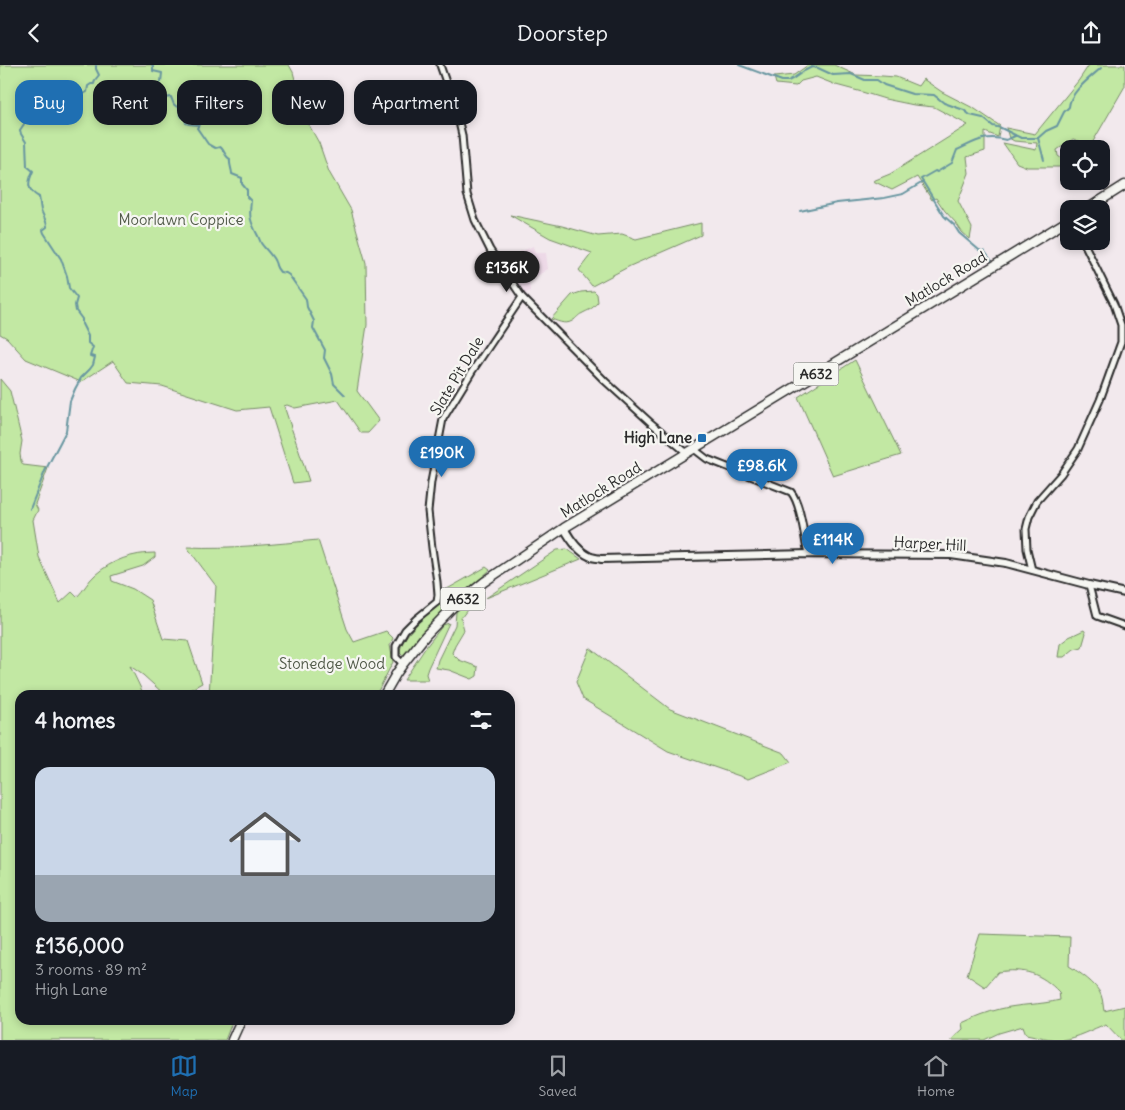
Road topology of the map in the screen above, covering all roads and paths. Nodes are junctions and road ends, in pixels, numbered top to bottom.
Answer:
1 (440, 65) edge
2 (1125, 185) edge
3 (1101, 200) edge
4 (1060, 226) edge
5 (1087, 250) edge
6 (522, 297) junction
7 (691, 451) junction
8 (564, 528) junction
9 (808, 554) junction
10 (1032, 570) junction
11 (1089, 585) junction
12 (1125, 593) edge
13 (1125, 626) edge
14 (403, 664) junction
15 (387, 690) edge
16 (238, 1025) edge
17 (232, 1040) edge

1 - 6 street
2 - 3 main road
4 - 7 main road, Matlock Road / A632
5 - 10 street
6 - 7 street
6 - 14 street, Slate Pit Dale
7 - 8 main road, Matlock Road / A632
7 - 9 street
8 - 9 street, Harper Hill
8 - 14 main road, Matlock Road / A632
9 - 10 street, Harper Hill
10 - 11 street, Harper Hill
11 - 12 street, Harper Hill
11 - 13 street
14 - 15 main road, Matlock Road / A632
16 - 17 main road

